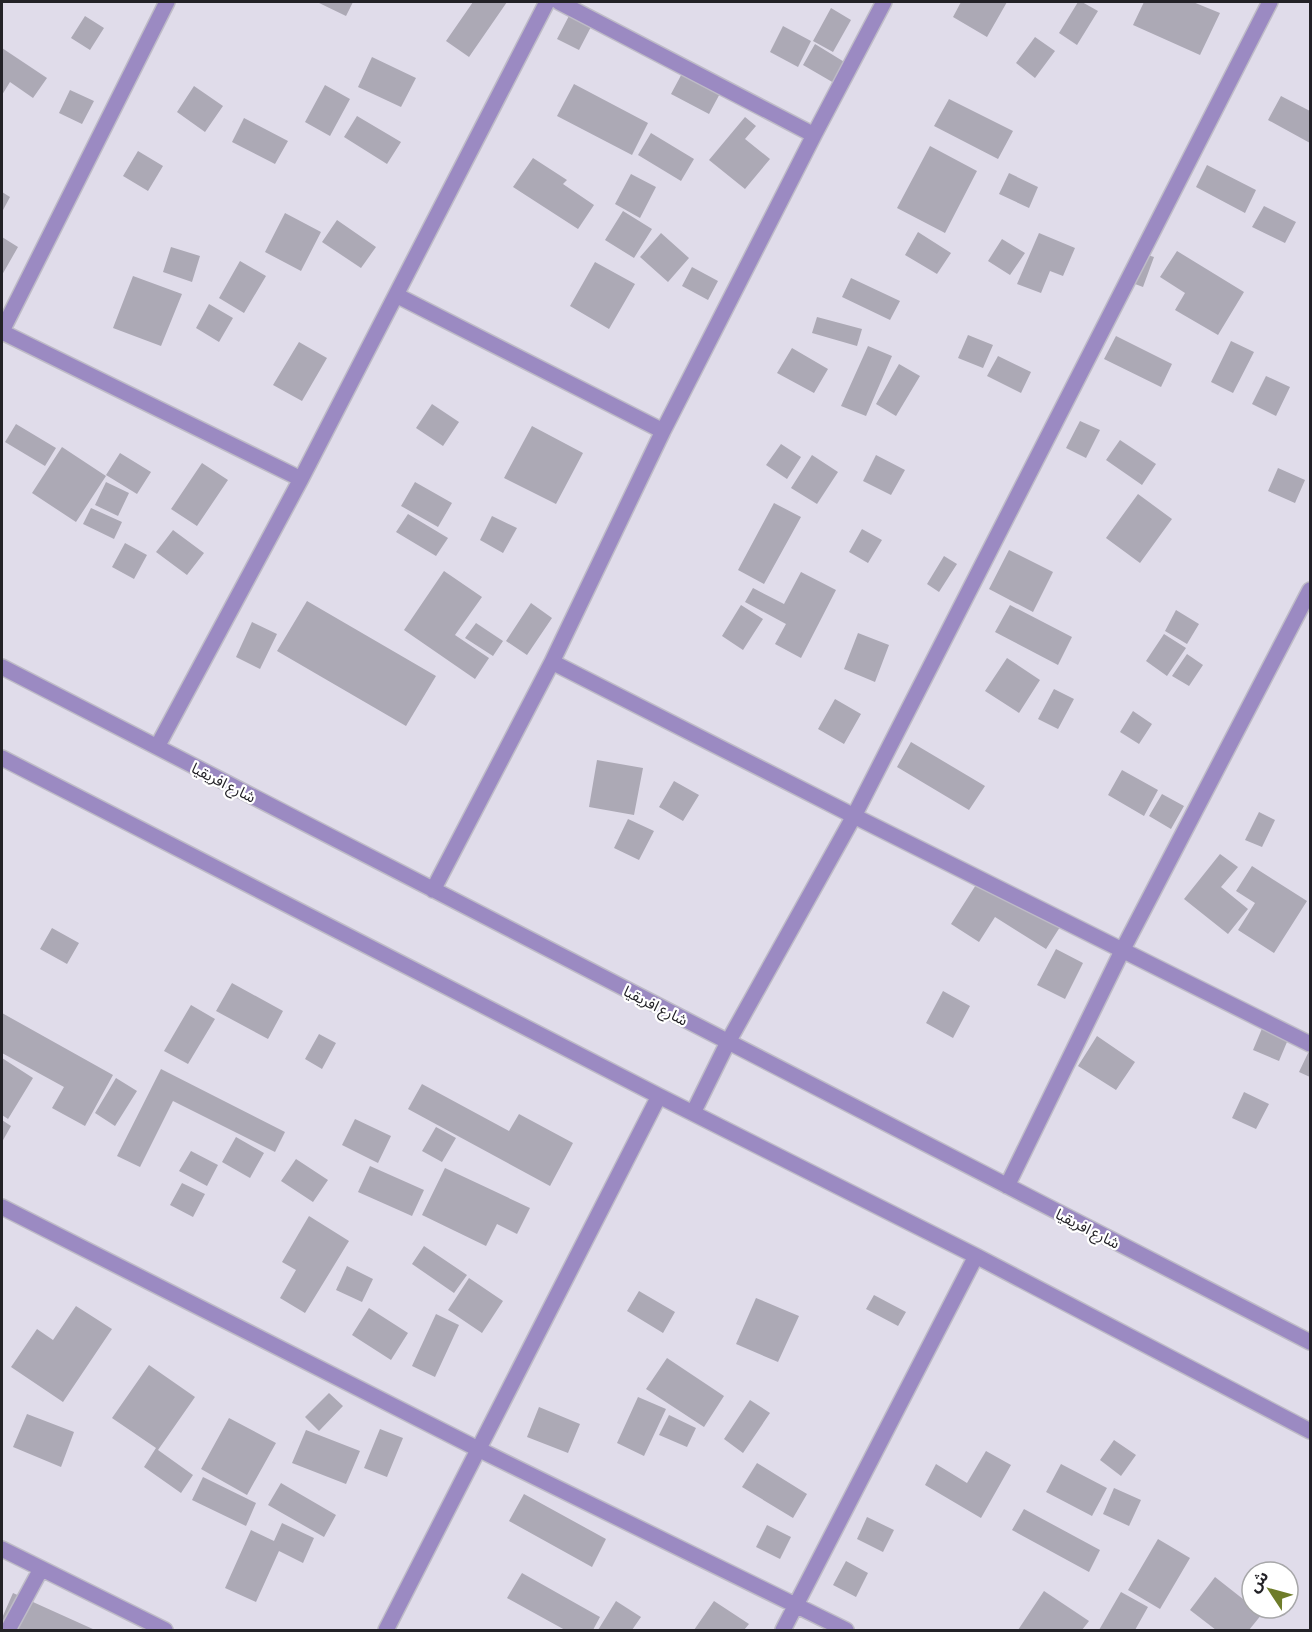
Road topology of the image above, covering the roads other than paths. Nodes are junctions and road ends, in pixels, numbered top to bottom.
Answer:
1 (167, 2) edge
2 (547, 2) edge
3 (559, 2) edge
4 (884, 2) edge
5 (1270, 2) edge
6 (814, 135) junction
7 (396, 295) junction
8 (2, 331) edge
9 (663, 431) junction
10 (301, 479) junction
11 (1311, 590) edge
12 (552, 662) junction
13 (2, 667) edge
14 (157, 747) junction
15 (2, 758) edge
16 (854, 816) junction
17 (433, 890) junction
18 (1123, 950) junction
19 (728, 1042) junction
20 (1311, 1044) edge
21 (659, 1096) junction
22 (693, 1113) junction
23 (1007, 1186) junction
24 (2, 1208) edge
25 (976, 1256) junction
26 (1311, 1342) edge
27 (1311, 1431) edge
28 (478, 1449) junction
29 (2, 1549) edge
30 (41, 1569) junction
31 (796, 1605) junction
32 (8, 1630) edge
33 (165, 1630) edge
34 (386, 1630) edge
35 (783, 1630) edge
36 (846, 1630) edge

1 - 8 street
2 - 7 street
3 - 6 street
4 - 6 street
5 - 16 street
6 - 9 street
7 - 9 street
7 - 10 street
8 - 10 street
9 - 12 street
10 - 14 street
11 - 18 street
12 - 16 street
12 - 17 street
13 - 14 street, شارع افريقيا
14 - 17 street, شارع افريقيا
15 - 21 street
16 - 18 street
16 - 19 street
17 - 19 street, شارع افريقيا
18 - 20 street
18 - 23 street
19 - 22 street
19 - 23 street, شارع افريقيا
21 - 22 street
21 - 28 street
22 - 25 street
23 - 26 street, شارع افريقيا
24 - 28 street
25 - 27 street
25 - 31 street
28 - 31 street
28 - 34 street
29 - 30 street
30 - 32 street
30 - 33 street
31 - 35 street
31 - 36 street

